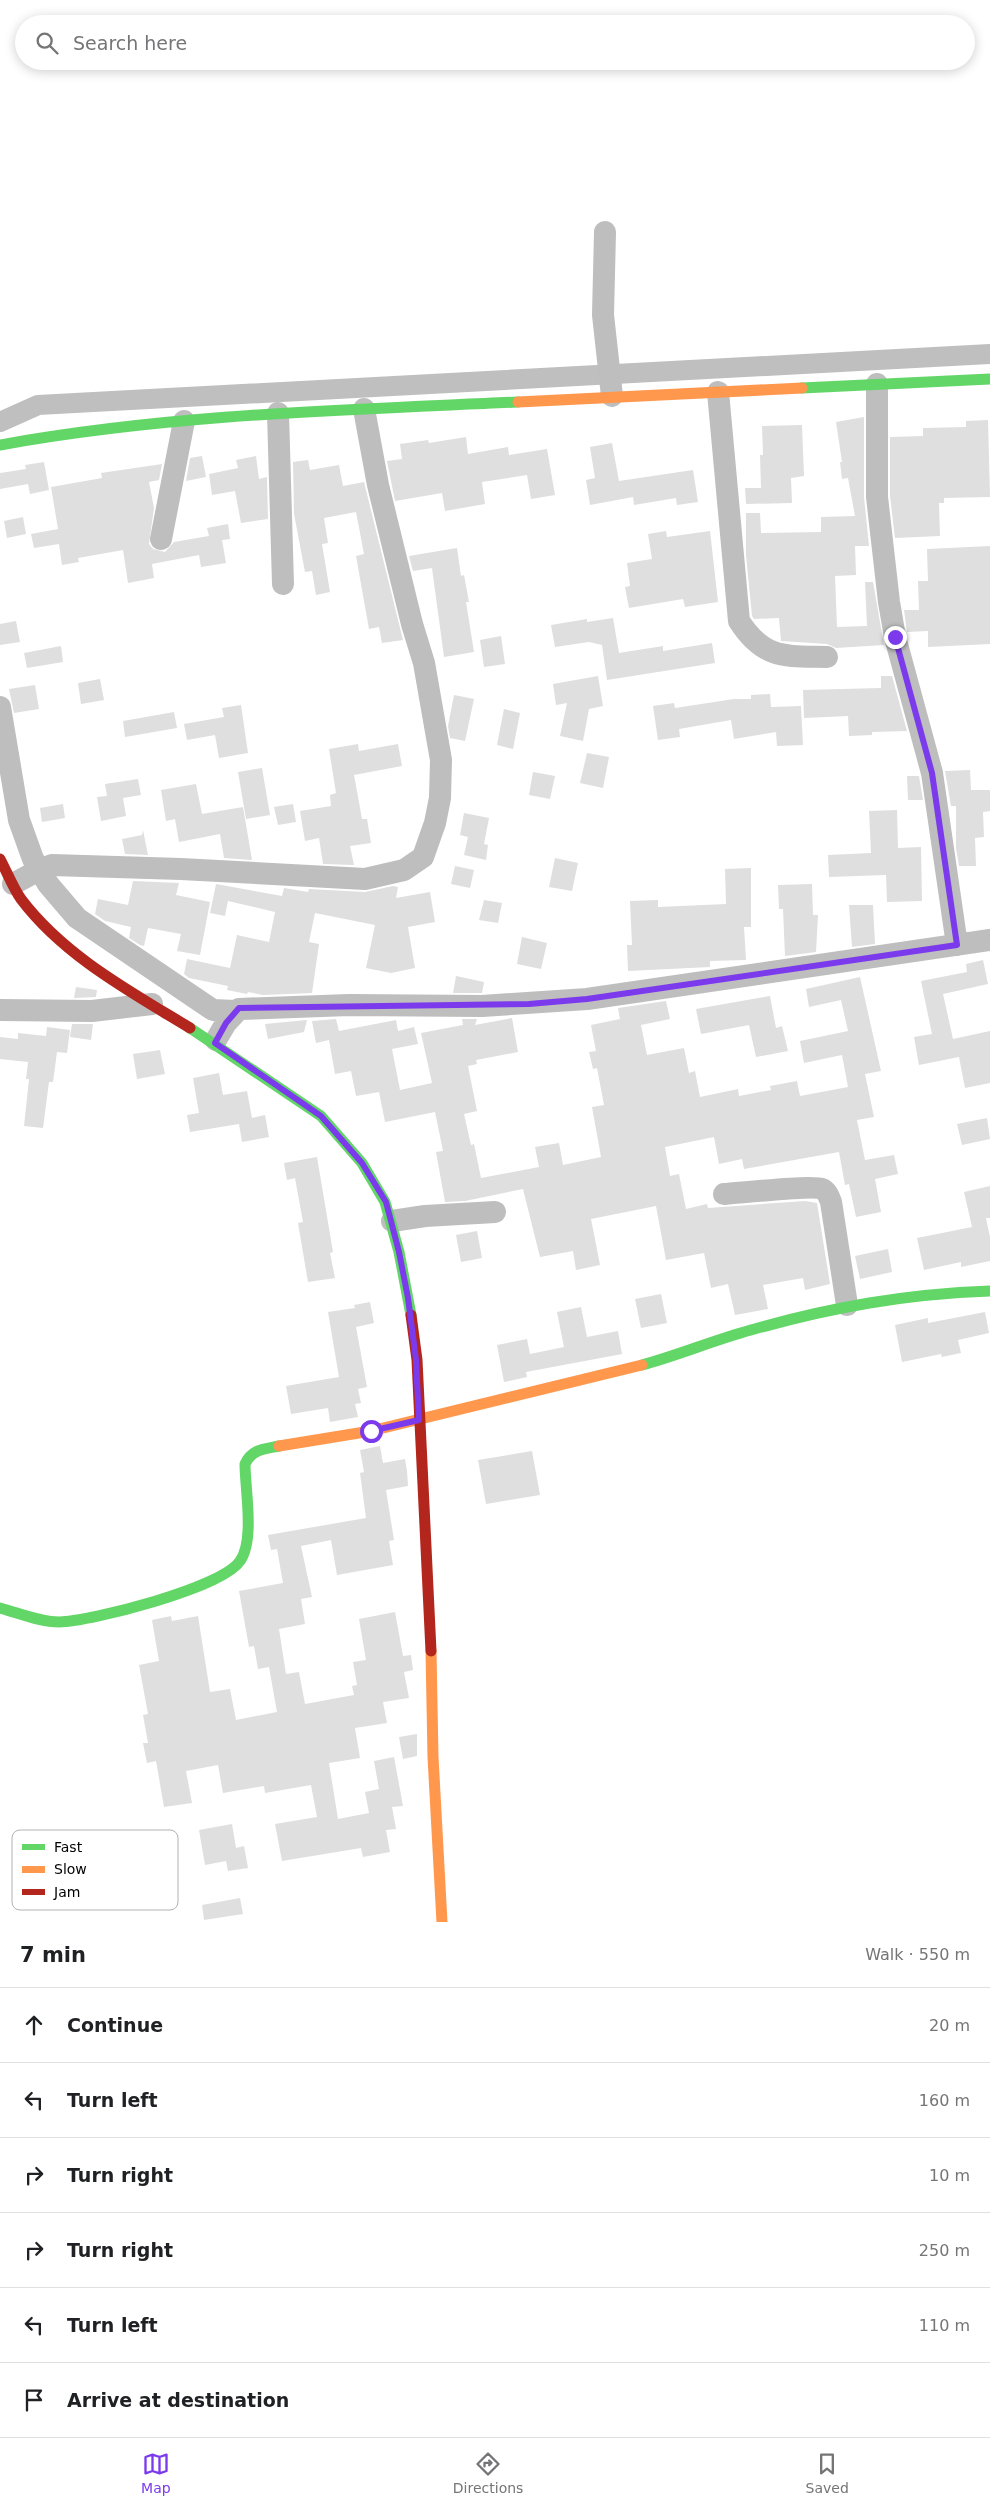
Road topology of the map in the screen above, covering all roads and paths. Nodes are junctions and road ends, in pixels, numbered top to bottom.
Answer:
1 (605, 232) dead end
2 (990, 379) edge
3 (878, 384) junction
4 (611, 386) junction
5 (718, 392) junction
6 (364, 409) junction
7 (278, 413) junction
8 (184, 421) junction
9 (0, 446) edge
10 (161, 539) dead end
11 (283, 584) dead end
12 (827, 657) dead end
13 (0, 707) edge
14 (0, 859) edge
15 (26, 877) junction
16 (990, 940) edge
17 (957, 945) junction
18 (152, 1004) junction
19 (0, 1010) edge
20 (223, 1029) junction
21 (724, 1194) dead end
22 (495, 1212) dead end
23 (395, 1221) junction
24 (990, 1291) edge
25 (847, 1305) junction
26 (424, 1418) junction
27 (0, 1608) edge
28 (442, 1922) edge

1 - 4 street
2 - 3 street
3 - 5 street
3 - 17 street
4 - 5 street
4 - 6 street
5 - 12 street
6 - 7 street
6 - 15 street
7 - 8 street
7 - 11 street
8 - 9 street
8 - 10 street
13 - 15 street
14 - 15 street
15 - 18 street
15 - 20 street
16 - 17 street
17 - 20 street
18 - 19 street
18 - 20 street
20 - 23 street
21 - 25 street
22 - 23 street
23 - 26 street
24 - 25 street
25 - 26 street
26 - 27 street
26 - 28 street

